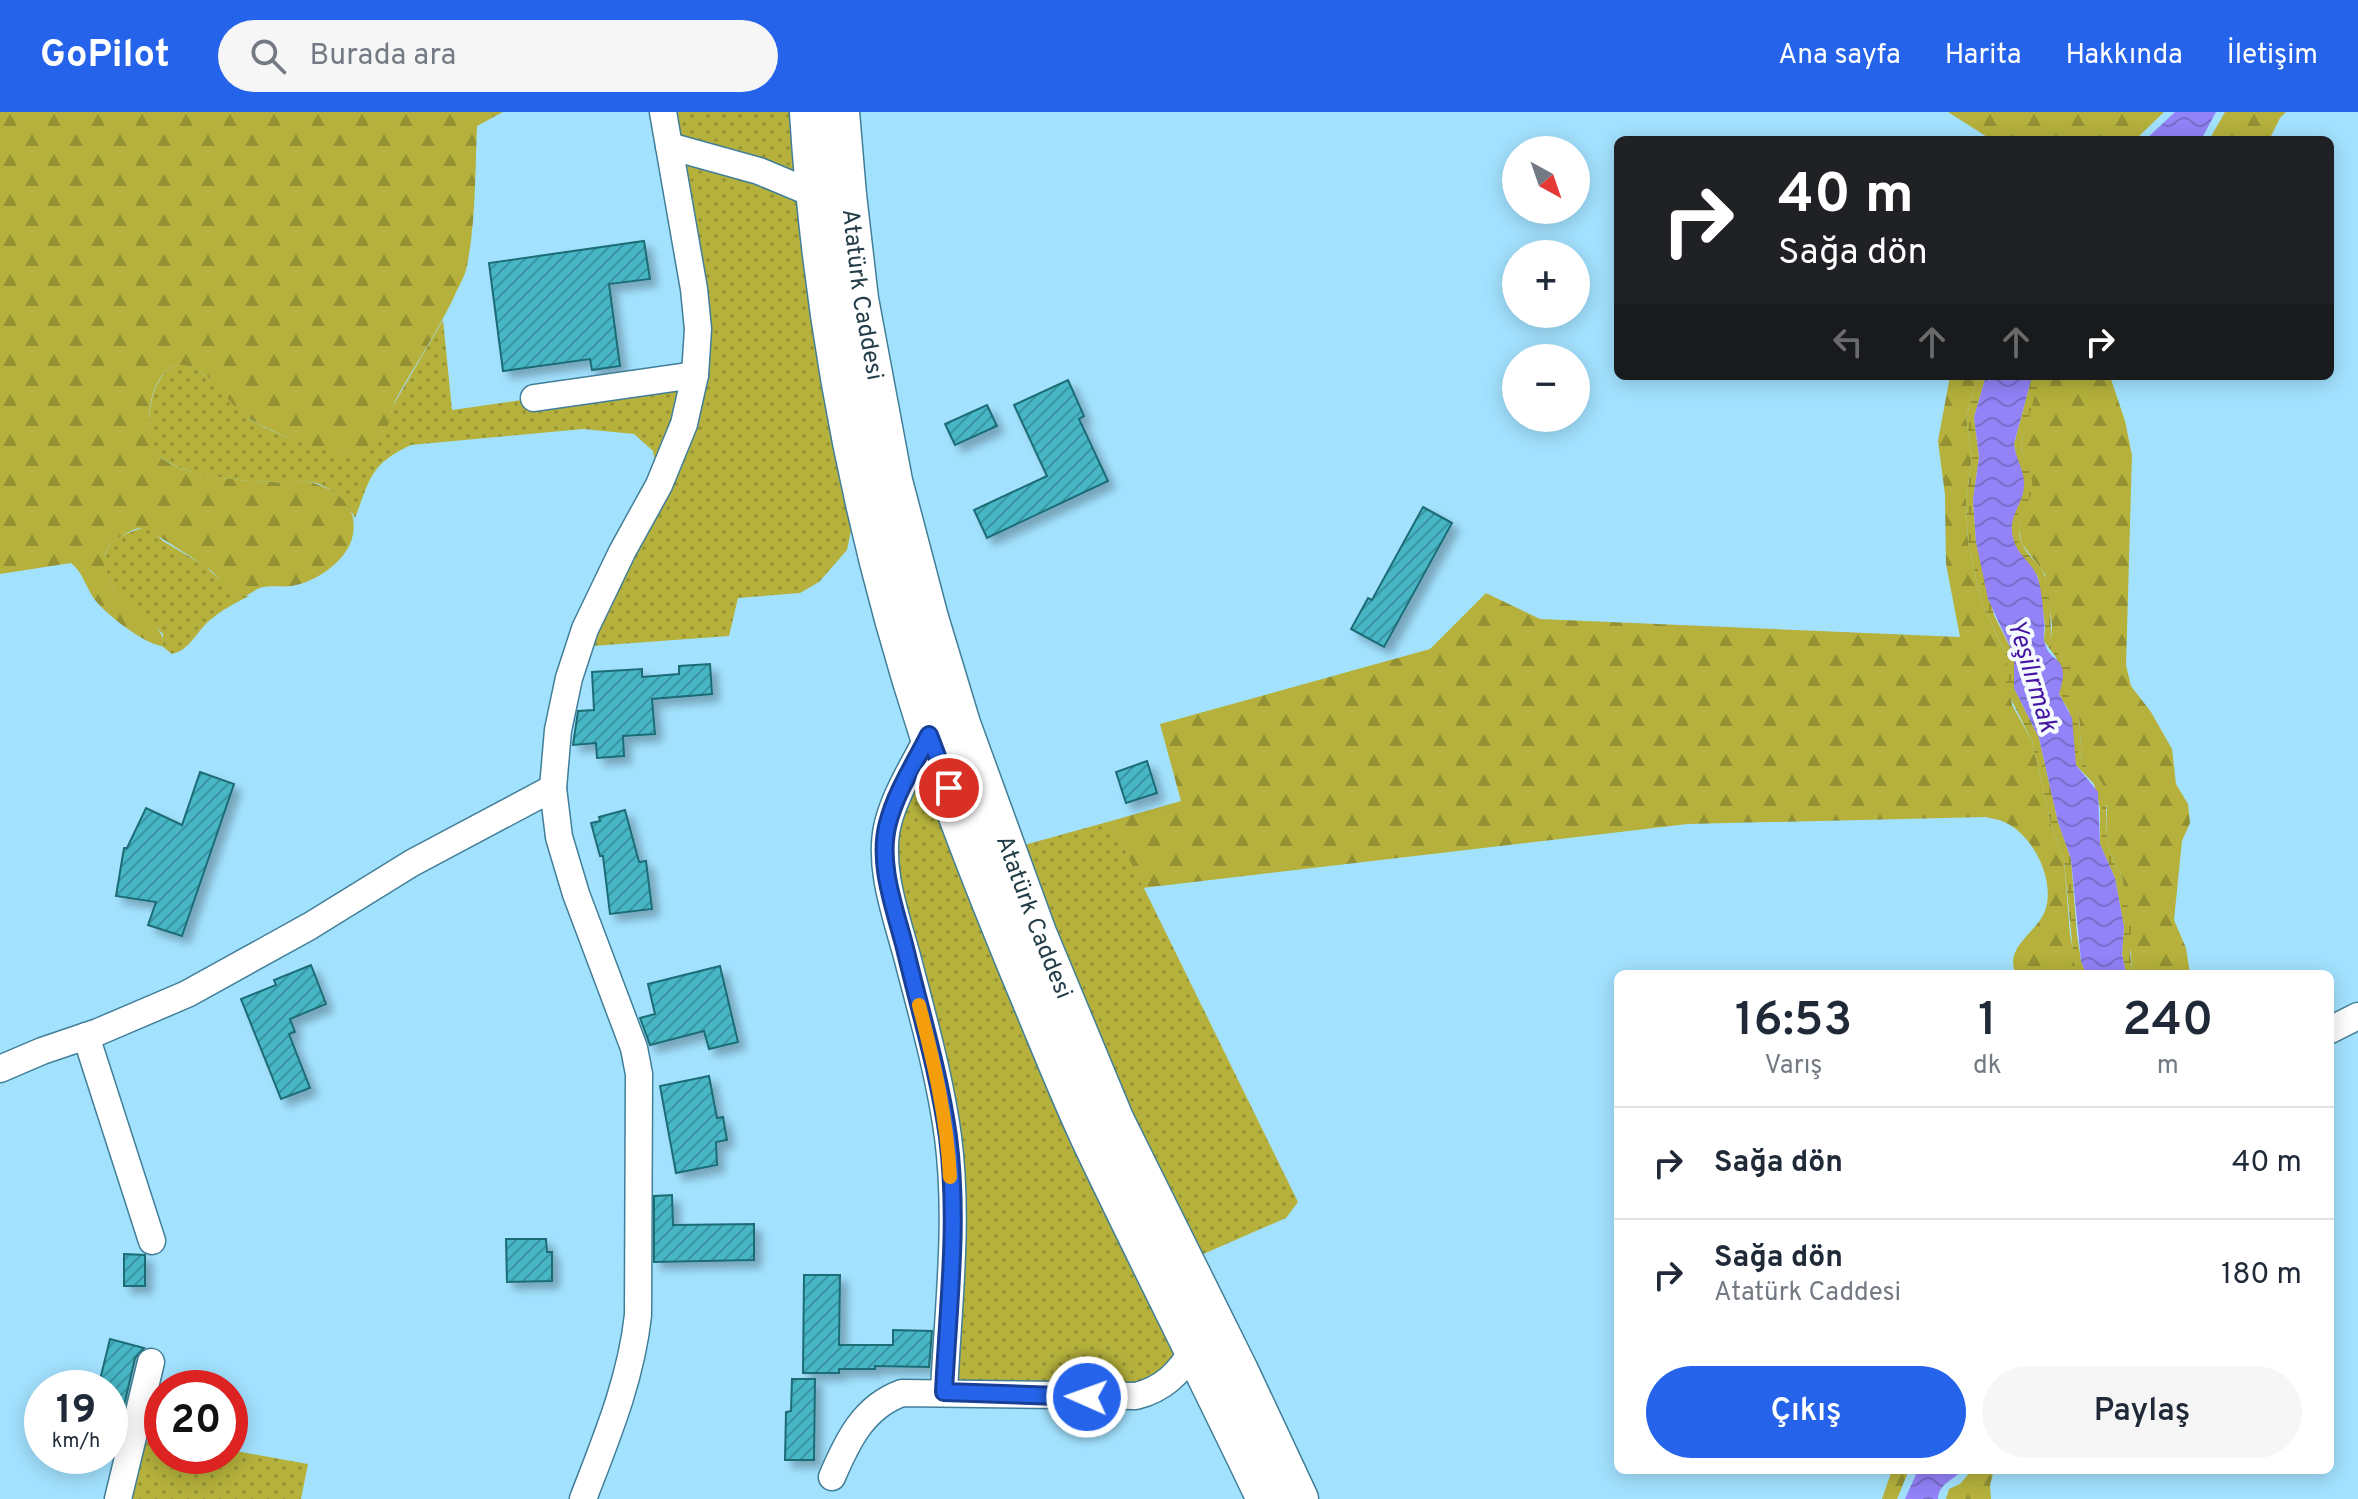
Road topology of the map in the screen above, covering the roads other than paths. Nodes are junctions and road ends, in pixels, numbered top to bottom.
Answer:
1 (663, 112) edge
2 (809, 112) edge
3 (840, 112) edge
4 (669, 146) junction
5 (814, 194) junction
6 (695, 375) junction
7 (534, 398) dead end
8 (929, 735) junction
9 (553, 788) junction
10 (2358, 1016) edge
11 (2334, 1028) edge
12 (86, 1036) junction
13 (0, 1069) edge
14 (152, 1241) dead end
15 (1194, 1349) junction
16 (151, 1362) dead end
17 (944, 1392) junction
18 (1248, 1462) junction
19 (832, 1477) dead end
20 (118, 1499) edge
21 (583, 1499) edge
22 (1245, 1499) edge
23 (1266, 1499) edge
24 (1299, 1499) edge

1 - 4 street
2 - 5 highway, Atatürk Caddesi
3 - 24 highway, Atatürk Caddesi
4 - 5 street
4 - 6 street
5 - 8 highway, Atatürk Caddesi
6 - 7 street
6 - 9 street
8 - 15 highway, Atatürk Caddesi
8 - 17 street
9 - 12 street
9 - 21 street
10 - 11 street
12 - 13 street
12 - 14 street
15 - 17 street
15 - 18 highway, Atatürk Caddesi
16 - 20 street
17 - 19 street
18 - 22 street
18 - 23 highway, Atatürk Caddesi

